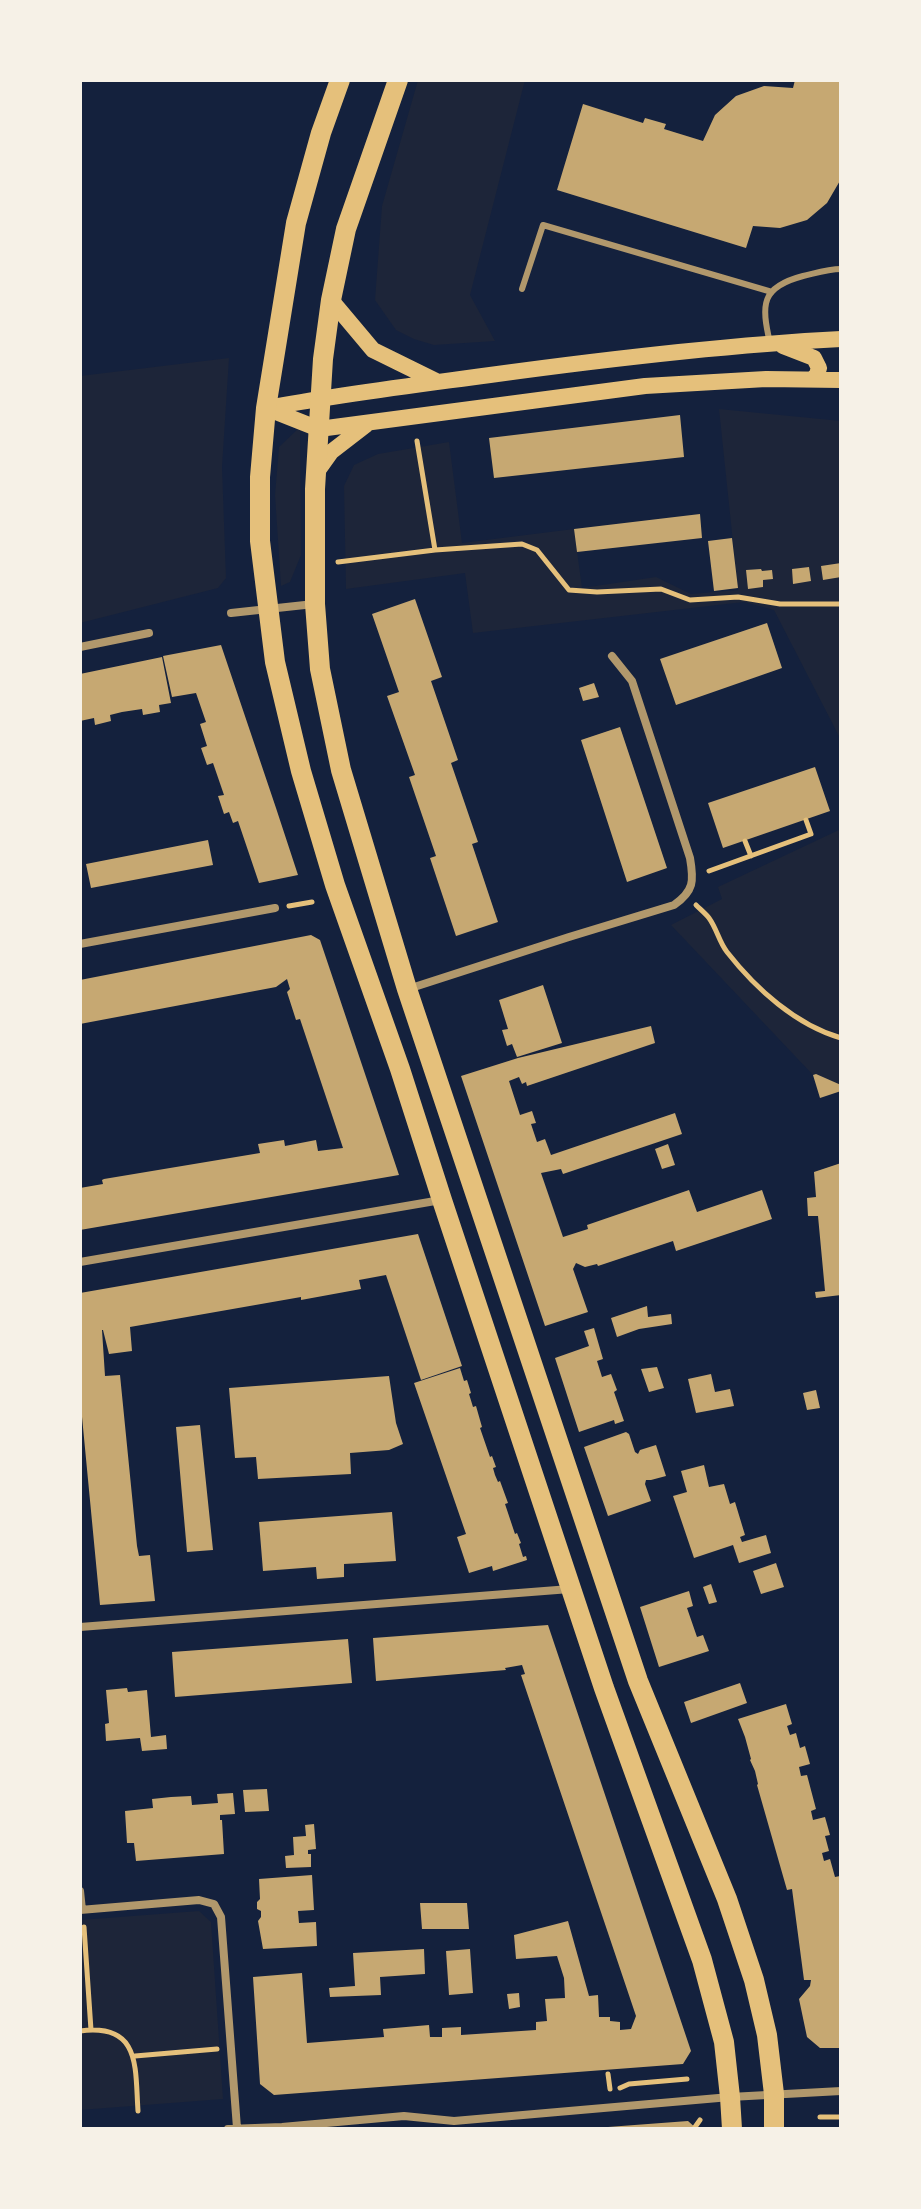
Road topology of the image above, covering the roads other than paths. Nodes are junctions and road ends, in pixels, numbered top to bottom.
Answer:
1 (340, 80) edge
2 (398, 80) edge
3 (841, 269) edge
4 (522, 289) dead end
5 (772, 292) junction
6 (331, 300) junction
7 (841, 339) edge
8 (770, 343) junction
9 (812, 379) junction
10 (841, 380) edge
11 (438, 382) junction
12 (320, 398) junction
13 (266, 408) junction
14 (368, 424) junction
15 (319, 429) junction
16 (316, 473) junction
17 (315, 604) junction
18 (268, 609) junction
19 (231, 613) dead end
20 (149, 633) dead end
21 (80, 647) edge
22 (612, 656) dead end
23 (275, 908) dead end
24 (80, 944) edge
25 (407, 989) junction
26 (442, 1200) junction
27 (80, 1262) edge
28 (571, 1589) junction
29 (80, 1627) edge
30 (80, 1891) edge
31 (81, 1910) edge
32 (841, 2091) edge
33 (774, 2094) junction
34 (730, 2097) junction
35 (237, 2128) edge
36 (228, 2129) edge
37 (732, 2129) edge
38 (774, 2129) edge

1 - 13 main road
2 - 6 main road
3 - 5 lane
4 - 5 lane
5 - 8 lane
6 - 11 main road
6 - 12 main road
7 - 8 main road
8 - 9 main road
8 - 11 main road
9 - 10 main road
9 - 14 main road
11 - 12 main road
12 - 13 main road
12 - 15 main road
13 - 15 main road
13 - 18 main road
14 - 15 main road
14 - 16 main road
15 - 16 main road
16 - 17 main road
17 - 18 street
17 - 25 main road
18 - 19 street
18 - 26 main road
20 - 21 street
22 - 25 street
23 - 24 street
25 - 33 main road
26 - 27 street
26 - 28 main road
28 - 29 street
28 - 34 main road
30 - 31 street
31 - 35 street
32 - 33 street
33 - 34 street
33 - 38 main road
34 - 35 street
34 - 37 main road
35 - 36 street

